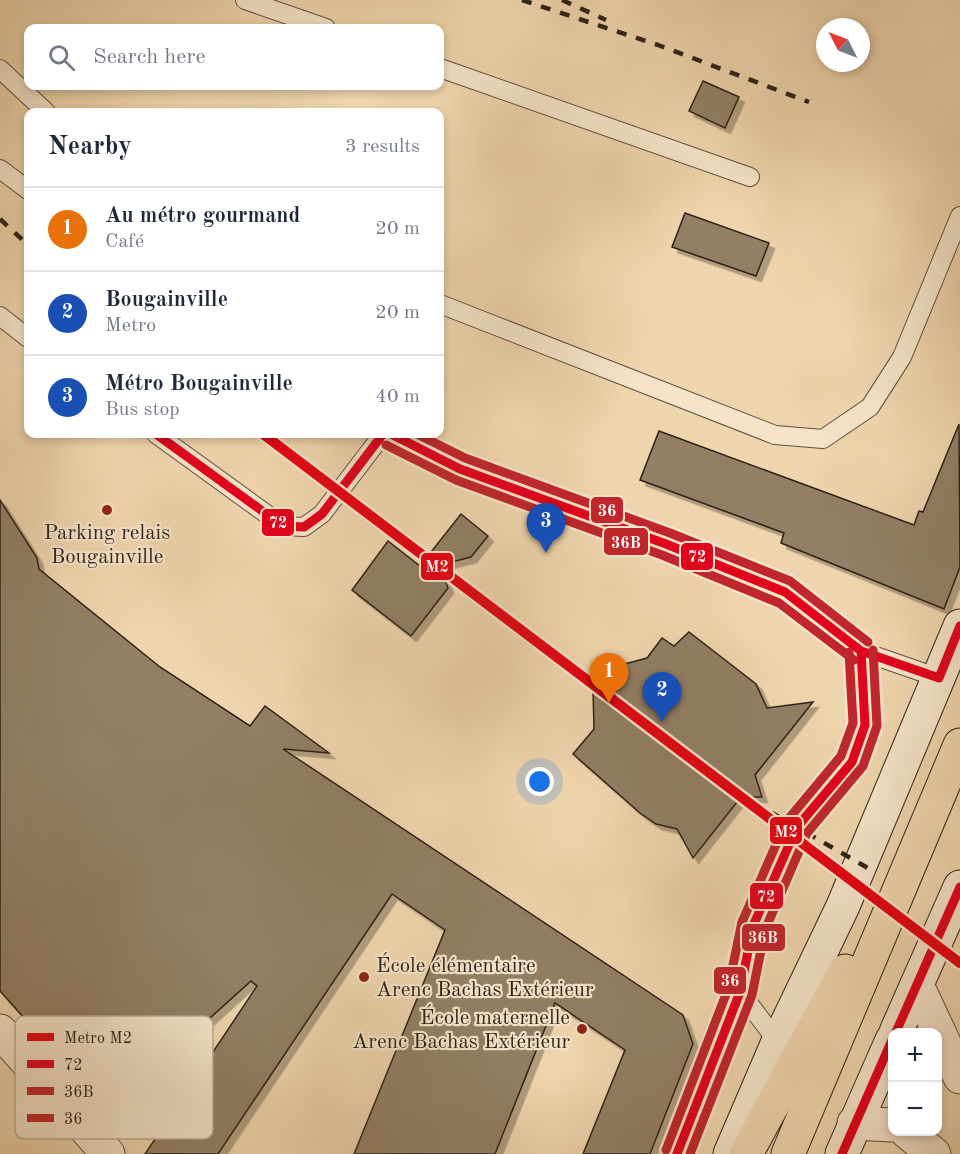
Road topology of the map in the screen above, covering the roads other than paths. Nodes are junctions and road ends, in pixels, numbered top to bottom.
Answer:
1 (245, 0) edge
2 (314, 24) edge
3 (0, 69) edge
4 (444, 69) edge
5 (42, 108) edge
6 (0, 169) edge
7 (750, 177) dead end
8 (24, 187) edge
9 (960, 216) edge
10 (444, 306) edge
11 (0, 316) edge
12 (24, 335) edge
13 (162, 438) edge
14 (380, 438) edge
15 (399, 438) edge
16 (960, 626) edge
17 (861, 651) junction
18 (939, 678) junction
19 (960, 745) edge
20 (940, 795) junction
21 (960, 887) edge
22 (917, 985) junction
23 (740, 992) junction
24 (898, 1028) edge
25 (0, 1031) edge
26 (778, 1042) junction
27 (15, 1048) edge
28 (888, 1049) edge
29 (960, 1077) edge
30 (854, 1123) junction
31 (888, 1125) edge
32 (913, 1136) edge
33 (95, 1139) edge
34 (108, 1154) edge
35 (677, 1154) edge
36 (730, 1154) edge
37 (746, 1154) edge
38 (788, 1154) edge
39 (842, 1154) edge
40 (934, 1154) edge

1 - 2 lane
3 - 5 lane
4 - 7 lane
6 - 8 lane
9 - 10 lane
11 - 12 lane
13 - 14 lane
15 - 17 lane
16 - 18 street
17 - 18 lane
17 - 23 lane
18 - 26 street
19 - 20 highway
20 - 37 highway
20 - 38 highway
21 - 22 street
22 - 24 street
22 - 29 street
23 - 26 lane
23 - 35 lane
25 - 27 street
26 - 36 street
28 - 30 street
30 - 31 street
30 - 39 street
32 - 40 street
33 - 34 street

